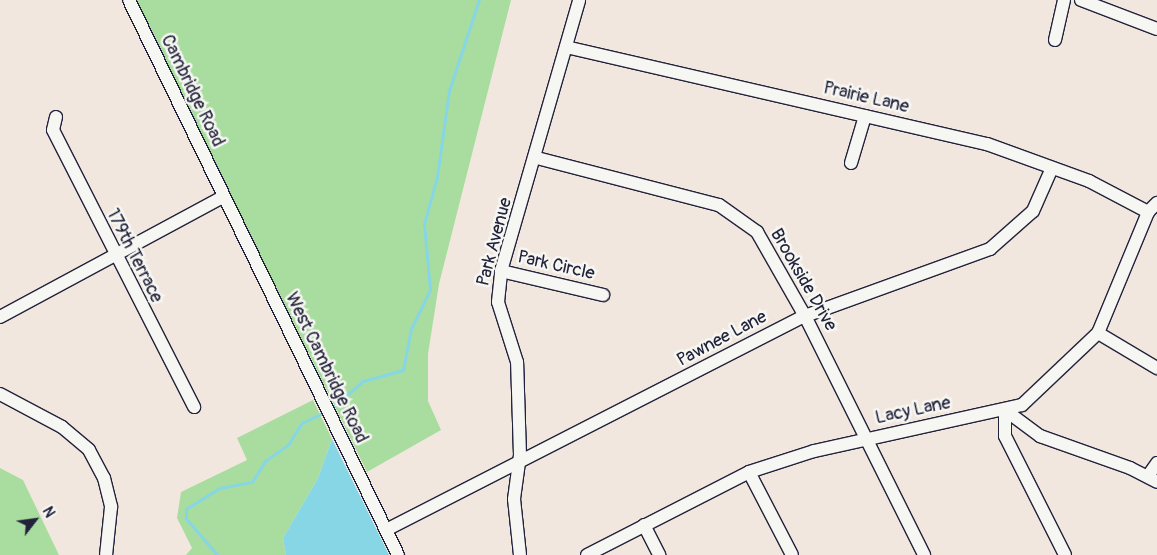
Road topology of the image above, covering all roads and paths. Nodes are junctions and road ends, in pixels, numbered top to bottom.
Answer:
1 (129, 0) edge
2 (579, 0) edge
3 (1064, 0) edge
4 (1081, 0) edge
5 (1157, 29) edge
6 (1055, 40) dead end
7 (566, 47) junction
8 (865, 116) junction
9 (56, 117) dead end
10 (536, 158) junction
11 (851, 163) dead end
12 (1052, 168) junction
13 (223, 197) junction
14 (1153, 207) edge
15 (113, 254) junction
16 (501, 271) junction
17 (603, 295) dead end
18 (805, 316) junction
19 (0, 317) edge
20 (1098, 333) junction
21 (1157, 368) edge
22 (0, 394) edge
23 (194, 407) dead end
24 (1005, 410) junction
25 (868, 439) junction
26 (1157, 463) edge
27 (518, 466) junction
28 (750, 472) junction
29 (1153, 479) edge
30 (644, 525) junction
31 (386, 530) junction
32 (106, 555) edge
33 (398, 555) edge
34 (520, 555) edge
35 (586, 555) edge
36 (659, 555) edge
37 (792, 555) edge
38 (924, 555) edge
39 (1065, 555) edge

1 - 13 street, Cambridge Road
2 - 7 street, Park Avenue
3 - 6 street
4 - 5 street
7 - 8 street, Prairie Lane
7 - 10 street, Park Avenue
8 - 11 street
8 - 12 street, Prairie Lane
9 - 15 street, 179th Terrace
10 - 16 street, Park Avenue
10 - 18 street, Brookside Drive
12 - 14 street, Prairie Lane
12 - 18 street, Pawnee Lane
13 - 15 street
13 - 31 street, West Cambridge Road
14 - 20 street, Lacy Lane
15 - 19 street
15 - 23 street, 179th Terrace
16 - 17 street, Park Circle
16 - 27 street, Park Avenue
18 - 25 street, Brookside Drive
18 - 27 street, Pawnee Lane
20 - 21 street
20 - 24 street, Lacy Lane
22 - 32 street
24 - 25 street, Lacy Lane
24 - 29 street
24 - 39 street
25 - 28 street, Lacy Lane
25 - 38 street, Brookside Drive
26 - 29 street
27 - 31 street, Pawnee Lane
27 - 34 street, Park Avenue
28 - 30 street, Lacy Lane
28 - 37 street
30 - 35 street, Lacy Lane
30 - 36 street
31 - 33 street, West Cambridge Road

